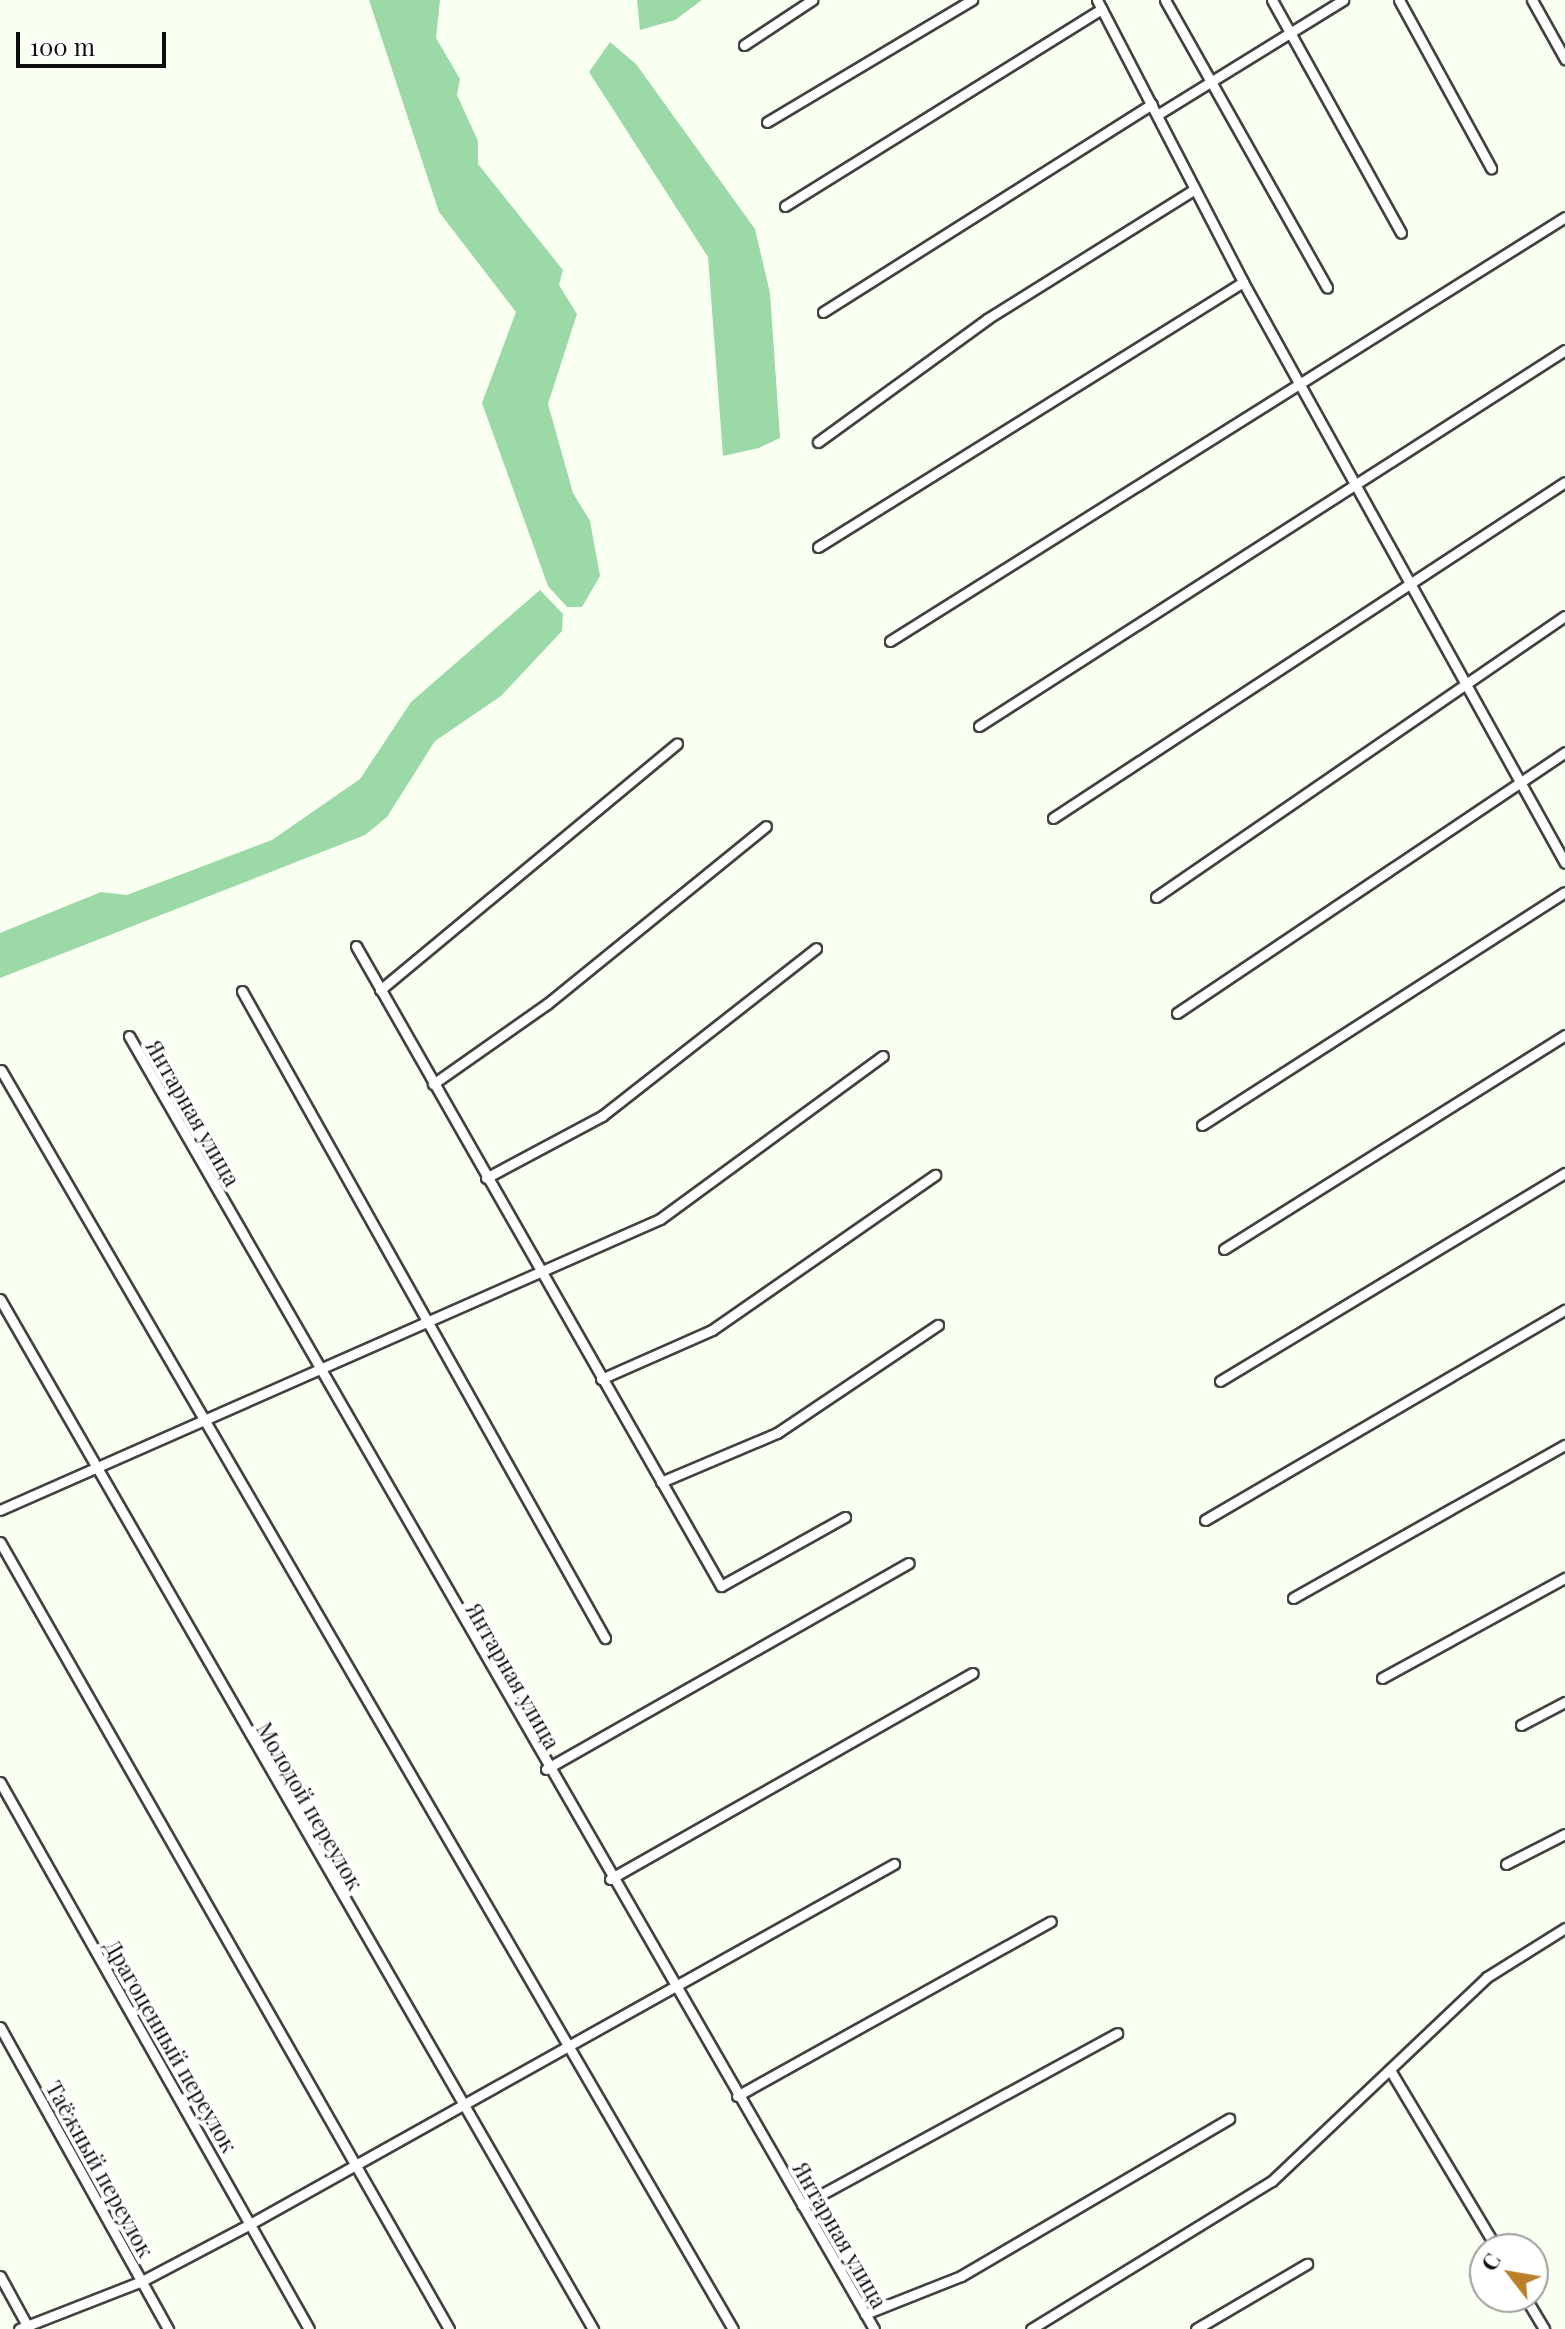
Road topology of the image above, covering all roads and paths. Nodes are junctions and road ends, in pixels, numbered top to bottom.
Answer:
1 (812, 0) edge
2 (972, 0) edge
3 (1165, 0) edge
4 (1272, 0) edge
5 (1343, 0) edge
6 (1399, 0) edge
7 (1532, 0) edge
8 (1100, 4) edge
9 (1290, 33) junction
10 (744, 45) dead end
11 (1565, 59) edge
12 (1211, 81) junction
13 (1152, 104) junction
14 (1157, 115) junction
15 (767, 122) dead end
16 (1491, 168) dead end
17 (1195, 189) junction
18 (785, 206) dead end
19 (1565, 217) edge
20 (1401, 233) dead end
21 (1243, 282) junction
22 (1327, 288) dead end
23 (823, 312) dead end
24 (1565, 350) edge
25 (1299, 383) junction
26 (818, 442) dead end
27 (1565, 482) edge
28 (1355, 484) junction
29 (818, 547) dead end
30 (1410, 583) junction
31 (1565, 616) edge
32 (890, 641) dead end
33 (1466, 682) junction
34 (979, 726) dead end
35 (677, 743) dead end
36 (1565, 752) edge
37 (1519, 781) junction
38 (1053, 818) dead end
39 (766, 826) dead end
40 (1565, 863) edge
41 (1565, 892) edge
42 (1156, 897) dead end
43 (356, 946) dead end
44 (816, 948) dead end
45 (380, 990) junction
46 (242, 991) dead end
47 (1177, 1013) dead end
48 (1565, 1035) edge
49 (129, 1036) dead end
50 (883, 1056) dead end
51 (1, 1070) edge
52 (433, 1084) junction
53 (1202, 1125) dead end
54 (1565, 1173) edge
55 (935, 1175) dead end
56 (486, 1178) junction
57 (1224, 1249) dead end
58 (540, 1272) junction
59 (0, 1299) edge
60 (1565, 1310) edge
61 (428, 1322) junction
62 (938, 1325) dead end
63 (318, 1370) junction
64 (601, 1379) junction
65 (1220, 1381) dead end
66 (203, 1420) junction
67 (1565, 1445) edge
68 (96, 1468) junction
69 (661, 1482) junction
70 (0, 1510) edge
71 (845, 1517) dead end
72 (1205, 1520) dead end
73 (0, 1542) edge
74 (908, 1563) dead end
75 (1565, 1578) edge
76 (1293, 1598) dead end
77 (605, 1638) dead end
78 (972, 1673) dead end
79 (1382, 1678) dead end
80 (1565, 1702) edge
81 (1521, 1725) dead end
82 (546, 1769) junction
83 (0, 1782) edge
84 (1565, 1834) edge
85 (894, 1864) dead end
86 (1506, 1864) dead end
87 (610, 1879) junction
88 (1051, 1921) dead end
89 (1565, 1928) edge
90 (676, 1991) junction
91 (0, 2027) edge
92 (1117, 2033) dead end
93 (568, 2048) junction
94 (1390, 2070) junction
95 (737, 2096) junction
96 (463, 2105) junction
97 (1229, 2119) dead end
98 (356, 2165) junction
99 (802, 2205) junction
100 (250, 2224) junction
101 (1487, 2233) edge
102 (1307, 2264) dead end
103 (0, 2276) edge
104 (142, 2281) junction
105 (865, 2314) junction
106 (25, 2328) edge
107 (168, 2329) edge
108 (309, 2329) edge
109 (449, 2329) edge
110 (593, 2329) edge
111 (733, 2329) edge
112 (874, 2329) edge
113 (1031, 2329) edge
114 (1196, 2329) edge

1 - 10 street
2 - 15 street
3 - 12 street
4 - 9 street
5 - 9 street
6 - 16 street
7 - 11 street
8 - 13 street
8 - 18 street
9 - 12 street
9 - 20 street
12 - 14 street
12 - 22 street
13 - 14 street
13 - 23 street
14 - 17 street
17 - 21 street
17 - 26 street
19 - 25 street
21 - 25 street
21 - 29 street
24 - 28 street
25 - 28 street
25 - 32 street
27 - 30 street
28 - 30 street
28 - 34 street
30 - 33 street
30 - 38 street
31 - 33 street
33 - 37 street
33 - 42 street
35 - 45 street
36 - 37 street
37 - 40 street
37 - 47 street
39 - 52 street
41 - 53 street
43 - 45 street
44 - 56 street
45 - 52 street
46 - 61 street
48 - 57 street
49 - 63 street, Янтарная улица
50 - 58 street
51 - 66 street
52 - 56 street
54 - 65 street
55 - 64 street
56 - 58 street
58 - 61 street
58 - 64 street
59 - 68 street, Молодой переулок
60 - 72 street
61 - 63 street
61 - 77 street
62 - 69 street
63 - 66 street
63 - 82 street, Янтарная улица
64 - 69 street
66 - 68 street
66 - 93 street
67 - 76 street
68 - 70 street
68 - 96 street, Молодой переулок
69 - 71 street
73 - 98 street
74 - 82 street
75 - 79 street
78 - 87 street
80 - 81 street
82 - 87 street, Янтарная улица
83 - 100 street, Драгоценный переулок
84 - 86 street
85 - 90 street
87 - 90 street, Янтарная улица
88 - 95 street
89 - 94 street
90 - 93 street
90 - 95 street, Янтарная улица
91 - 104 street, Таёжный переулок
92 - 99 street
93 - 96 street
93 - 111 street
94 - 101 street
94 - 113 street
95 - 99 street, Янтарная улица
96 - 98 street
96 - 110 street, Молодой переулок
97 - 105 street
98 - 100 street
98 - 109 street
99 - 105 street, Янтарная улица
100 - 104 street
100 - 108 street, Драгоценный переулок
102 - 114 street
103 - 106 street
104 - 106 street
104 - 107 street, Таёжный переулок
105 - 112 street, Янтарная улица

